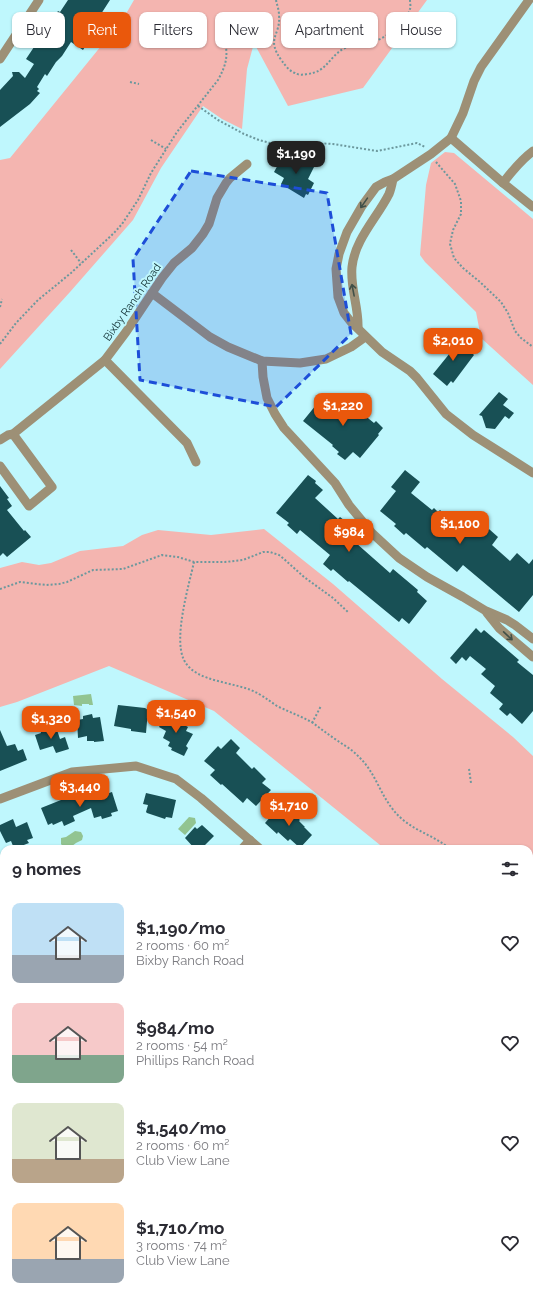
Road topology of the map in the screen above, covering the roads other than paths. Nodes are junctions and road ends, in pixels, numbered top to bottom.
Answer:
1 (39, 0) edge
2 (530, 0) edge
3 (0, 59) edge
4 (451, 138) junction
5 (533, 151) edge
6 (248, 164) dead end
7 (393, 179) junction
8 (503, 184) junction
9 (533, 207) edge
10 (152, 293) junction
11 (358, 328) junction
12 (366, 337) junction
13 (105, 360) junction
14 (262, 361) junction
15 (13, 434) junction
16 (0, 440) edge
17 (196, 462) dead end
18 (0, 466) edge
19 (533, 473) edge
20 (486, 612) junction
21 (533, 639) edge
22 (533, 657) edge
23 (0, 799) edge
24 (250, 840) junction
25 (246, 845) edge
26 (256, 845) edge

1 - 3 street
2 - 4 street
4 - 7 street
4 - 8 street
5 - 8 street
6 - 10 street, Bixby Ranch Road
11 -> 7 street
7 -> 11 street
8 - 9 street
10 - 13 street, Bixby Ranch Road
10 - 14 street
11 - 12 street
12 - 14 street
12 - 19 street
13 - 15 street, Bixby Ranch Road
13 - 17 street
14 - 20 street
15 - 16 street, Bixby Ranch Road
15 - 18 street
20 - 21 street
20 -> 22 street
23 - 24 street
24 - 25 street
24 - 26 street

